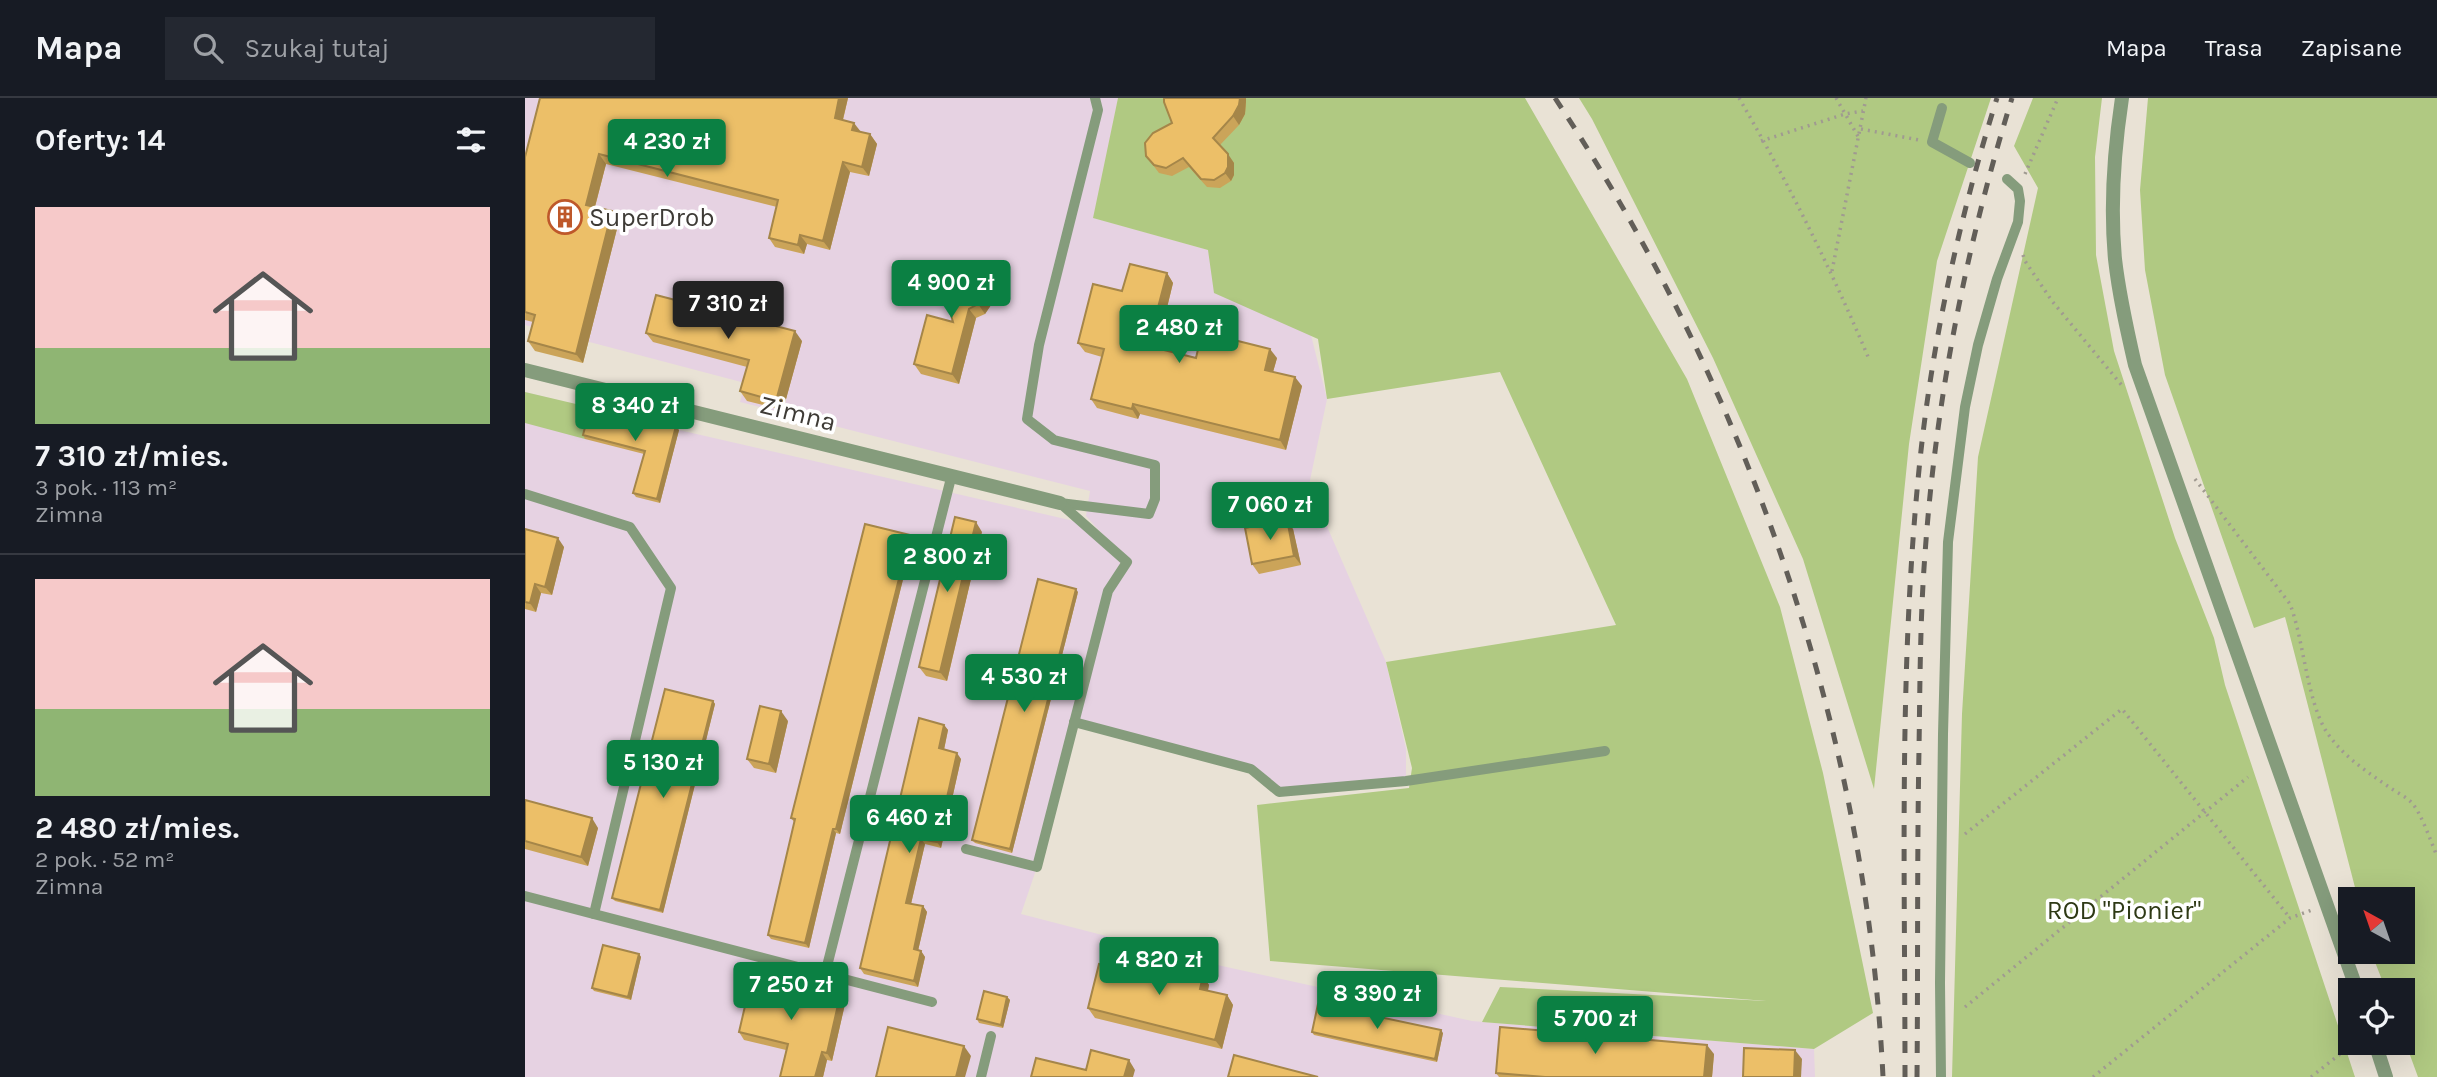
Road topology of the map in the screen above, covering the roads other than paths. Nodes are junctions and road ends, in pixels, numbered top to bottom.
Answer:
1 (1095, 98) edge
2 (2123, 98) edge
3 (1942, 108) dead end
4 (1970, 163) dead end
5 (2007, 179) dead end
6 (525, 370) edge
7 (950, 482) dead end
8 (525, 494) edge
9 (1060, 503) junction
10 (1074, 722) junction
11 (1605, 751) dead end
12 (966, 849) dead end
13 (525, 896) edge
14 (594, 914) junction
15 (825, 974) junction
16 (2353, 978) edge
17 (932, 1002) dead end
18 (991, 1036) dead end
19 (2379, 1055) edge
20 (981, 1077) edge
21 (1941, 1077) edge
22 (2386, 1077) edge

1 - 9 lane
2 - 16 street
3 - 4 lane
5 - 21 lane
6 - 9 street, Zimna
7 - 15 lane
8 - 14 lane
9 - 10 lane
10 - 11 lane
10 - 12 lane
13 - 14 lane
14 - 15 lane
15 - 17 lane
18 - 20 lane
19 - 22 street

